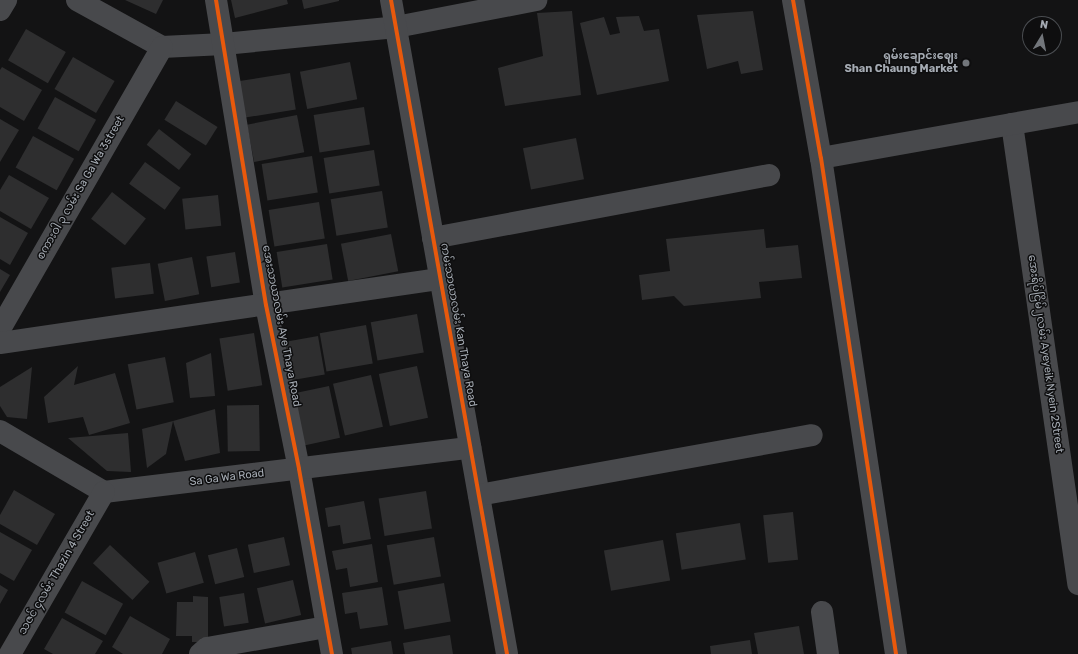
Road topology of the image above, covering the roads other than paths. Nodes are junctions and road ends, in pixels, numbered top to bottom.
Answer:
1 (6, 0) edge
2 (77, 0) edge
3 (216, 0) edge
4 (391, 0) edge
5 (536, 0) edge
6 (793, 0) edge
7 (0, 10) edge
8 (396, 27) junction
9 (224, 44) junction
10 (162, 47) junction
11 (1078, 112) edge
12 (1012, 124) junction
13 (821, 158) junction
14 (769, 175) dead end
15 (433, 238) junction
16 (440, 279) junction
17 (266, 305) junction
18 (0, 329) edge
19 (0, 343) edge
20 (0, 431) edge
21 (812, 435) dead end
22 (470, 448) junction
23 (299, 469) junction
24 (104, 492) junction
25 (479, 495) junction
26 (1078, 584) edge
27 (822, 612) dead end
28 (326, 627) junction
29 (10, 654) edge
30 (200, 654) edge
31 (332, 654) edge
32 (506, 654) edge
33 (828, 654) edge
34 (896, 654) edge

1 - 7 street
2 - 10 street
3 - 9 street, အေးသာယာလမ်း Aye Thaya Road
4 - 8 street, ကမ်းသာယာလမ်း Kan Thaya Road
5 - 8 street
6 - 13 street
8 - 9 street
8 - 15 street, ကမ်းသာယာလမ်း Kan Thaya Road
9 - 10 street
9 - 17 street, အေးသာယာလမ်း Aye Thaya Road
10 - 18 street, စကားဝါ ၃ လမ်း Sa Ga Wa 3street
11 - 12 street
12 - 13 street
12 - 26 street, အေးရိပ်ငြိမ်၂လမ်း Ayeyeik Nyein 2Street
13 - 34 street
14 - 15 street
15 - 16 street, ကမ်းသာယာလမ်း Kan Thaya Road
16 - 17 street
16 - 22 street, ကမ်းသာယာလမ်း Kan Thaya Road
17 - 19 street
17 - 23 street, အေးသာယာလမ်း Aye Thaya Road
20 - 24 street
21 - 25 street
22 - 23 street, Sa Ga Wa Road
22 - 25 street, ကမ်းသာယာလမ်း Kan Thaya Road
23 - 24 street, Sa Ga Wa Road
23 - 28 street, အေးသာယာလမ်း Aye Thaya Road
24 - 29 street, သဇင် ၄လမ်း Thazin 4 Street
25 - 32 street, ကမ်းသာယာလမ်း Kan Thaya Road
27 - 33 street
28 - 30 street
28 - 31 street, အေးသာယာလမ်း Aye Thaya Road

